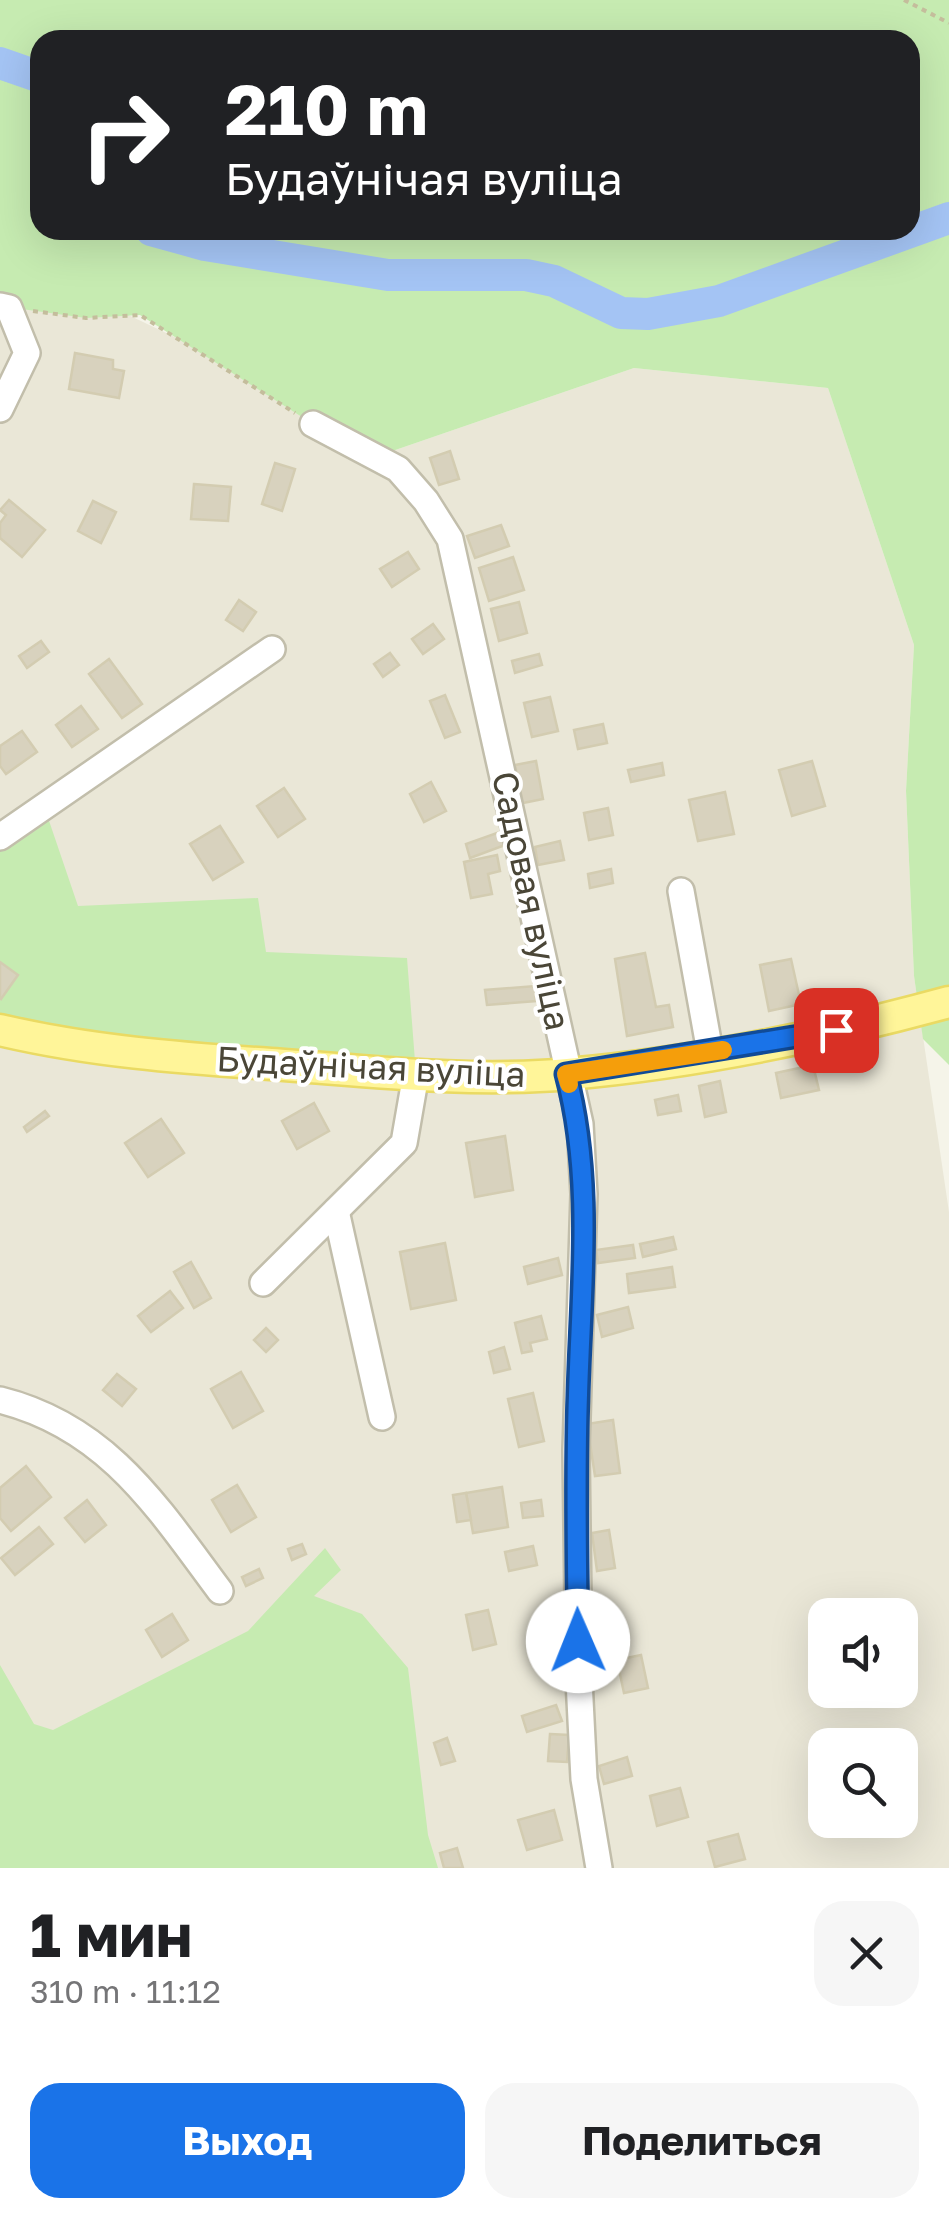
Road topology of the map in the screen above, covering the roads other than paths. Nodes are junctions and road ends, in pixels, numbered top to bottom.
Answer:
1 (4, 307) edge
2 (0, 409) edge
3 (313, 424) road end
4 (272, 649) dead end
5 (0, 836) edge
6 (681, 890) dead end
7 (949, 1002) edge
8 (0, 1030) edge
9 (710, 1052) junction
10 (416, 1074) junction
11 (566, 1074) junction
12 (336, 1211) junction
13 (263, 1283) dead end
14 (0, 1400) edge
15 (382, 1417) dead end
16 (220, 1591) dead end
17 (599, 1868) edge

1 - 2 street
3 - 11 street, Садовая вуліца
4 - 5 street
6 - 9 street
7 - 9 main road, Будаўнічая вуліца
8 - 10 main road, Будаўнічая вуліца
9 - 11 main road, Будаўнічая вуліца
10 - 11 main road, Будаўнічая вуліца
10 - 12 street
11 - 17 street, Садовая вуліца
12 - 13 street
12 - 15 street
14 - 16 street

